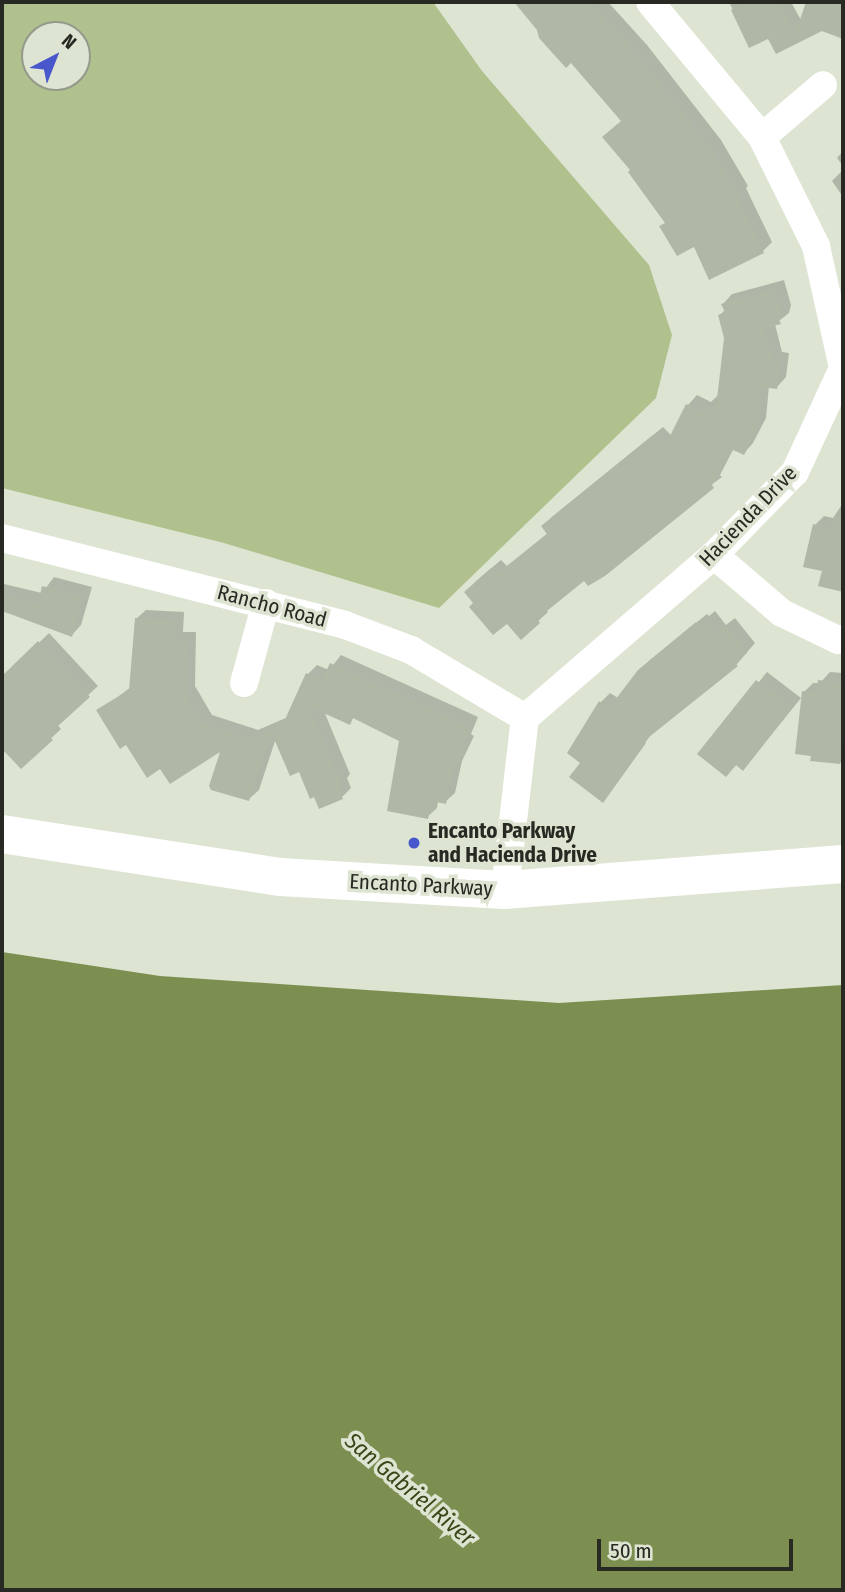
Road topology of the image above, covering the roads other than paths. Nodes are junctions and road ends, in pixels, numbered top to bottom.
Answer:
1 (650, 2) edge
2 (824, 85) dead end
3 (762, 137) junction
4 (843, 368) edge
5 (2, 538) edge
6 (714, 555) junction
7 (266, 603) junction
8 (843, 639) edge
9 (244, 683) dead end
10 (525, 718) junction
11 (2, 834) edge
12 (843, 864) edge
13 (505, 890) junction

1 - 3 street, Hacienda Drive
2 - 3 street
3 - 4 street, Hacienda Drive
4 - 6 street, Hacienda Drive
5 - 7 street, Rancho Road
6 - 8 street
6 - 10 street, Hacienda Drive
7 - 9 street
7 - 10 street, Rancho Road
10 - 13 street
11 - 13 street, Encanto Parkway
12 - 13 street, Encanto Parkway

